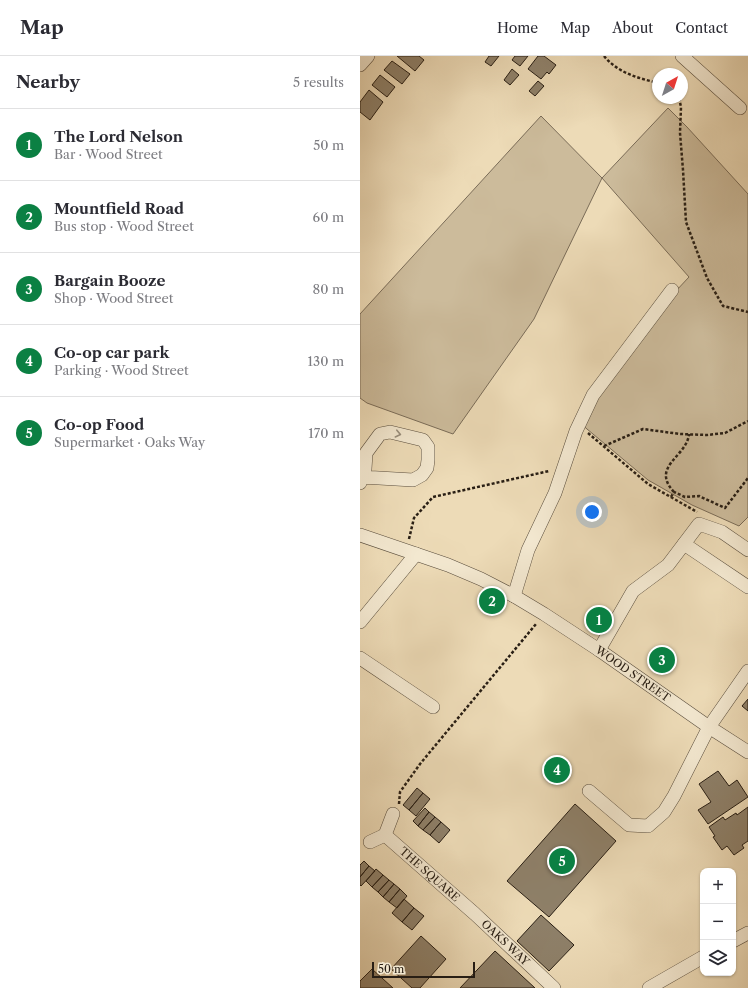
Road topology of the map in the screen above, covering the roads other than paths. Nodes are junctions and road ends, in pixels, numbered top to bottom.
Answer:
1 (368, 56) edge
2 (690, 58) edge
3 (360, 65) edge
4 (740, 108) dead end
5 (672, 290) dead end
6 (361, 480) edge
7 (360, 534) edge
8 (684, 544) junction
9 (748, 550) edge
10 (411, 553) junction
11 (748, 587) edge
12 (514, 596) junction
13 (360, 622) edge
14 (599, 650) junction
15 (360, 658) edge
16 (748, 671) edge
17 (433, 707) dead end
18 (709, 727) junction
19 (748, 752) edge
20 (589, 791) dead end
21 (392, 814) road end
22 (385, 835) junction
23 (370, 842) dead end
24 (475, 914) joint
25 (748, 933) edge
26 (735, 940) edge
27 (700, 960) edge
28 (554, 988) edge
29 (649, 988) edge

1 - 3 street
2 - 4 street
5 - 12 street
6 -> 6 street
7 - 10 street, WOOD STREET
8 - 9 street
8 - 11 street
8 - 14 street
10 - 12 street, WOOD STREET
10 - 13 street
12 - 14 street, WOOD STREET
14 - 18 street, WOOD STREET
15 - 17 street
16 - 18 street
18 - 19 street, WOOD STREET
18 - 20 street
21 - 22 street
22 - 23 street
22 - 24 street, THE SQUARE
24 - 28 street, OAKS WAY
25 - 26 street
27 - 29 street

